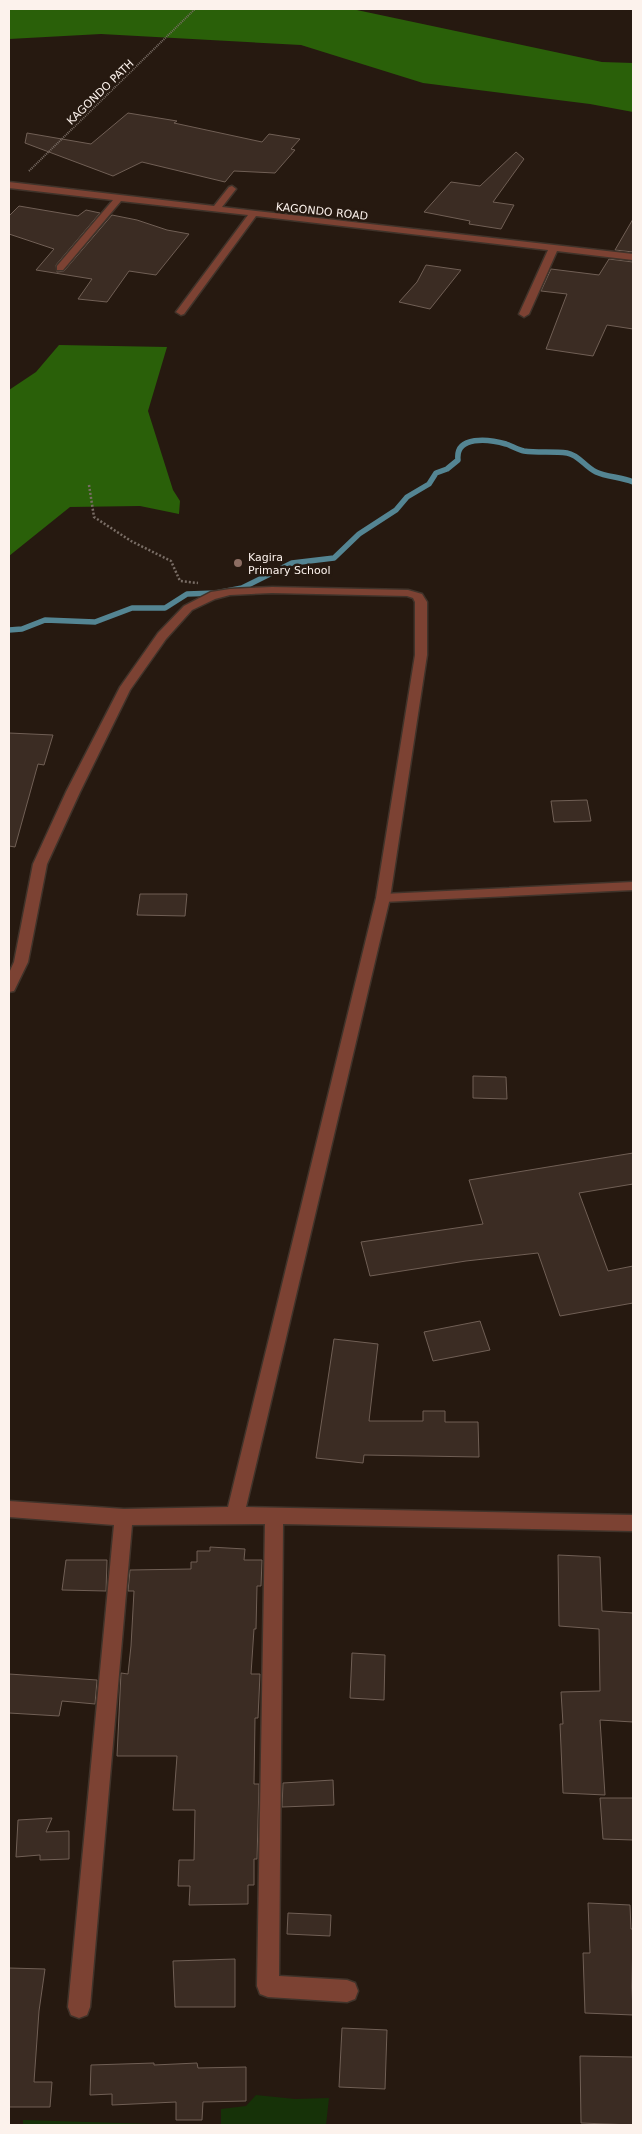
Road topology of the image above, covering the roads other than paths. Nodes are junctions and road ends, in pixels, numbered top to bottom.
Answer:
1 (11, 185) edge
2 (232, 189) dead end
3 (119, 198) junction
4 (215, 210) junction
5 (253, 214) junction
6 (554, 248) junction
7 (633, 256) edge
8 (60, 268) dead end
9 (181, 312) dead end
10 (524, 314) dead end
11 (633, 886) edge
12 (383, 898) junction
13 (9, 987) edge
14 (9, 1509) edge
15 (235, 1515) junction
16 (274, 1515) junction
17 (124, 1517) junction
18 (633, 1523) edge
19 (347, 1992) dead end
20 (79, 2008) dead end

1 - 3 street, KAGONDO ROAD
2 - 4 street
3 - 4 street, KAGONDO ROAD
3 - 8 street
4 - 5 street, KAGONDO ROAD
5 - 6 street, KAGONDO ROAD
5 - 9 street
6 - 7 street, KAGONDO ROAD
6 - 10 street
11 - 12 lane
12 - 13 street
12 - 15 street
14 - 17 street
15 - 16 street
15 - 17 street
16 - 18 street
16 - 19 street
17 - 20 street

